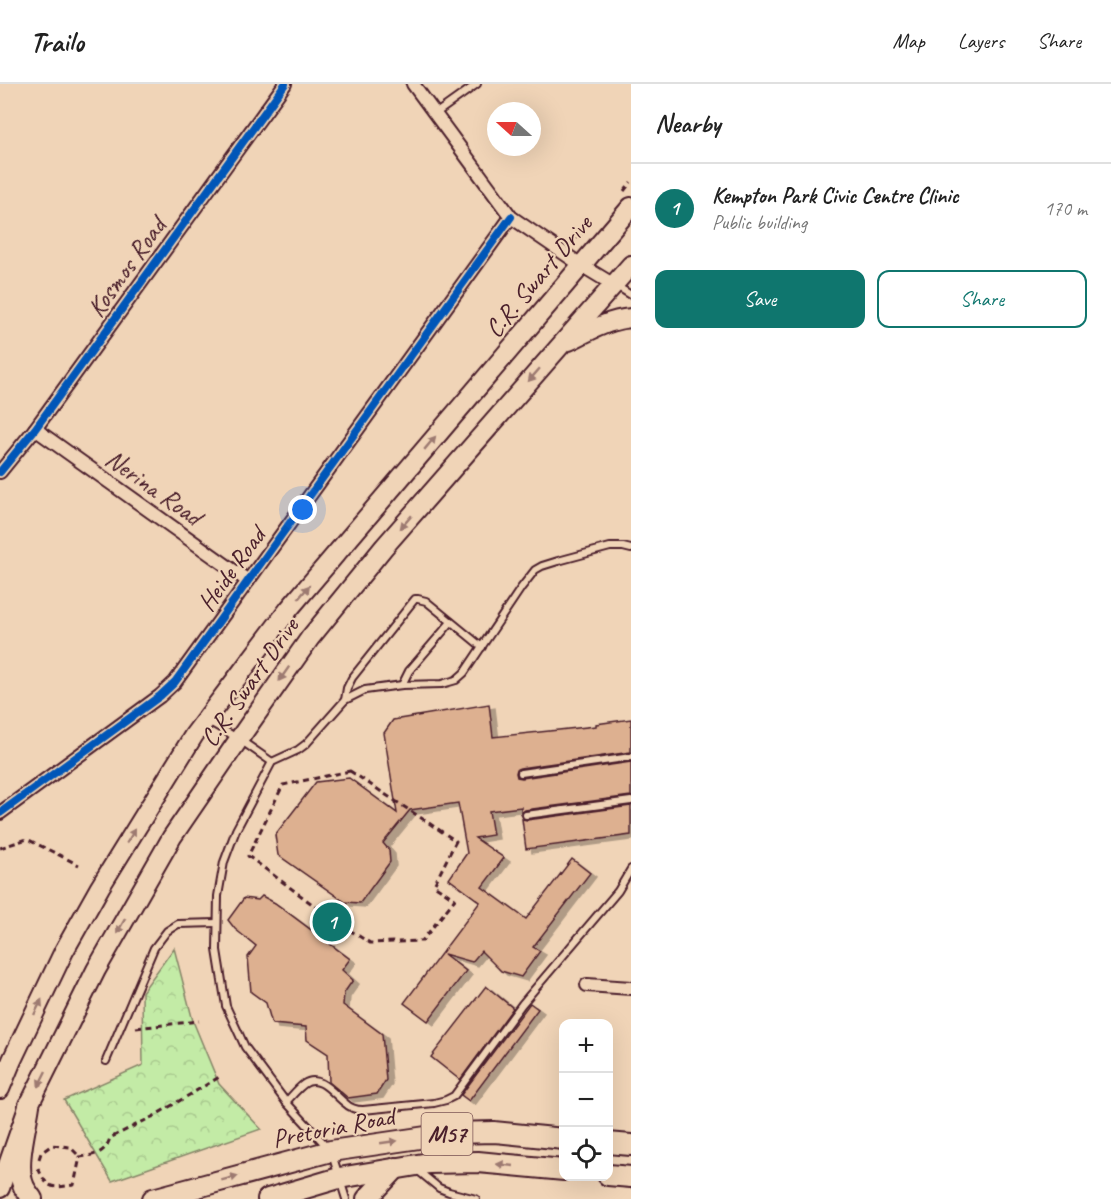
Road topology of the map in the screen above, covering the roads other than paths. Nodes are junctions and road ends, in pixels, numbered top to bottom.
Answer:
1 (285, 84) edge
2 (413, 84) edge
3 (477, 84) edge
4 (435, 114) junction
5 (631, 207) edge
6 (511, 216) junction
7 (581, 265) junction
8 (631, 265) edge
9 (614, 285) junction
10 (631, 295) edge
11 (631, 318) edge
12 (560, 345) junction
13 (34, 429) junction
14 (0, 472) edge
15 (631, 549) edge
16 (248, 581) junction
17 (451, 622) junction
18 (482, 647) junction
19 (402, 685) junction
20 (345, 700) junction
21 (205, 719) junction
22 (239, 740) junction
23 (631, 757) edge
24 (272, 762) junction
25 (521, 773) dead end
26 (631, 801) edge
27 (0, 813) edge
28 (526, 815) dead end
29 (631, 869) edge
30 (217, 923) junction
31 (587, 985) dead end
32 (631, 988) edge
33 (106, 1061) dead end
34 (0, 1089) edge
35 (286, 1102) junction
36 (29, 1105) junction
37 (559, 1138) edge
38 (613, 1143) edge
39 (631, 1145) edge
40 (331, 1151) junction
41 (404, 1167) junction
42 (559, 1170) edge
43 (613, 1175) edge
44 (631, 1177) edge
45 (339, 1178) junction
46 (0, 1188) edge
47 (473, 1198) edge
48 (32, 1199) edge
49 (153, 1199) edge
50 (268, 1199) edge
51 (346, 1199) edge
52 (368, 1199) edge
53 (460, 1199) edge

1 - 13 street, Kosmos Road
2 - 4 street
3 - 4 lane
4 - 6 street
5 - 7 main road, C.R. Swart Drive
6 - 7 street
6 - 16 street, Heide Road
7 - 9 street
21 -> 7 main road, C.R. Swart Drive
8 - 9 main road, C.R. Swart Drive
9 - 10 lane
9 - 12 main road, C.R. Swart Drive
11 - 12 main road
12 -> 22 main road, C.R. Swart Drive
13 - 14 street, Kosmos Road
13 - 16 street, Nerina Road
15 - 18 lane
16 - 27 street, Heide Road
17 - 18 lane
17 - 19 lane
17 - 20 lane
18 - 19 lane
19 - 20 lane
20 - 24 lane
21 - 22 lane
34 -> 21 main road, C.R. Swart Drive
22 - 24 lane
22 -> 36 main road, C.R. Swart Drive
23 - 25 lane
24 - 30 lane
26 - 28 lane
29 - 35 lane
30 - 33 lane
30 - 35 lane
31 - 32 street
35 - 40 lane
36 - 46 main road, C.R. Swart Drive
36 - 48 main road
40 -> 37 main road, Pretoria Road / M57
38 - 39 main road
40 - 45 lane
49 -> 40 main road, Pretoria Road / M57
42 -> 41 main road, Pretoria Road / M57
41 - 45 main road, Pretoria Road / M57
41 - 47 lane
41 - 52 main road
43 - 44 main road
45 - 50 main road, Pretoria Road / M57
45 - 51 lane
47 - 53 lane

